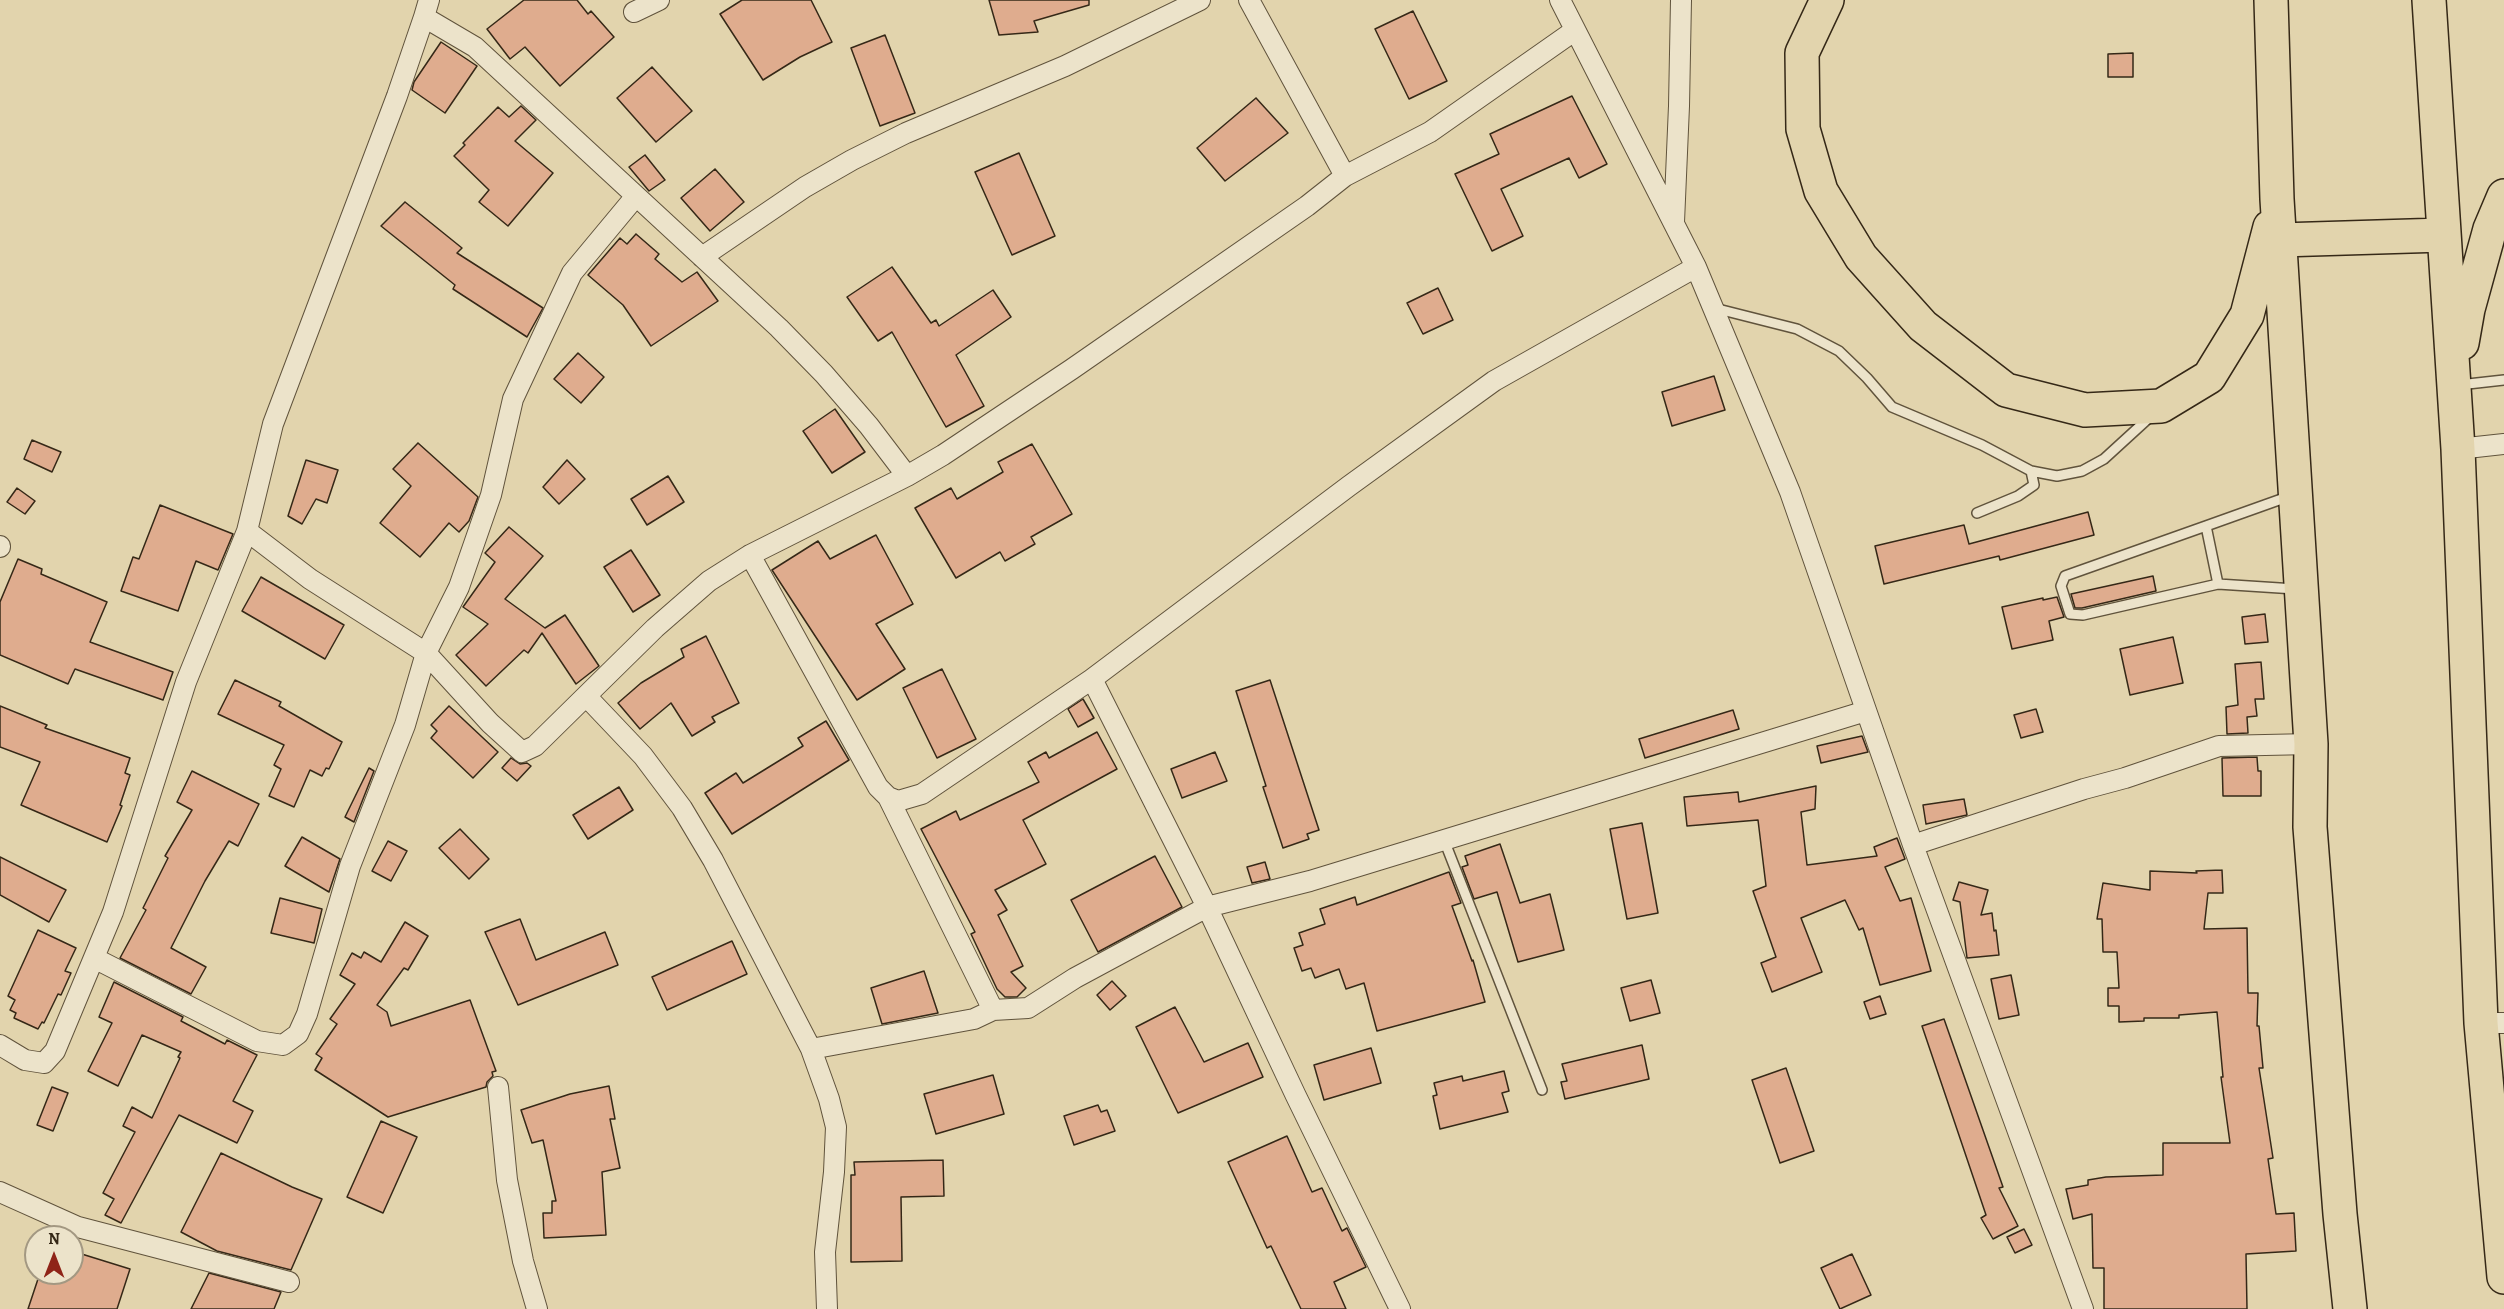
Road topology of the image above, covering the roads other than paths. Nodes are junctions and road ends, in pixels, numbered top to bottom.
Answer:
1 (659, 0) edge
2 (1200, 0) edge
3 (1250, 0) edge
4 (1560, 0) edge
5 (1681, 0) edge
6 (1827, 0) edge
7 (2271, 0) edge
8 (2429, 0) edge
9 (427, 8) edge
10 (634, 12) dead end
11 (1574, 31) junction
12 (1345, 176) junction
13 (636, 196) junction
14 (2504, 196) edge
15 (2277, 199) junction
16 (1673, 224) junction
17 (2443, 235) junction
18 (2280, 240) junction
19 (702, 257) junction
20 (1696, 267) junction
21 (1714, 308) junction
22 (2504, 380) edge
23 (2454, 386) junction
24 (2161, 406) junction
25 (2504, 444) edge
26 (2458, 449) junction
27 (2031, 471) junction
28 (907, 476) junction
29 (2296, 494) junction
30 (1977, 513) dead end
31 (2206, 526) junction
32 (247, 531) junction
33 (750, 555) junction
34 (2218, 584) junction
35 (2301, 589) junction
36 (426, 653) junction
37 (1092, 679) junction
38 (587, 697) junction
39 (1866, 711) junction
40 (2311, 744) junction
41 (888, 797) junction
42 (1444, 840) junction
43 (1913, 845) junction
44 (1207, 907) junction
45 (94, 958) junction
46 (993, 1010) junction
47 (2492, 1023) edge
48 (0, 1045) edge
49 (811, 1049) junction
50 (498, 1087) dead end
51 (1542, 1090) dead end
52 (0, 1192) edge
53 (2504, 1277) edge
54 (289, 1282) dead end
55 (537, 1309) edge
56 (827, 1309) edge
57 (1400, 1309) edge
58 (2083, 1309) edge
59 (2350, 1309) edge

1 - 10 street
2 - 19 street
3 - 12 street
4 - 11 street
5 - 16 street
6 - 24 highway
7 - 15 highway
8 - 17 highway
9 - 13 street
9 - 32 street
11 - 12 street
11 - 16 street
12 - 28 street
13 - 19 street
13 - 36 street
14 - 23 highway
15 - 18 highway
15 - 24 highway
16 - 20 street
17 - 18 highway
17 - 23 highway
18 - 29 highway
19 - 28 street
20 - 21 street
20 - 37 street
21 - 27 lane
21 - 39 street
22 - 23 lane
23 - 26 highway
24 - 27 lane
25 - 26 street
26 - 47 highway
27 - 30 lane
28 - 33 street
29 - 31 lane
29 - 35 highway
31 - 34 lane
31 - 34 lane
32 - 36 street
32 - 45 street
33 - 38 street
33 - 41 street
34 - 35 lane
35 - 40 highway
36 - 38 street
36 - 45 street
37 - 41 street
37 - 44 street
38 - 49 street
39 - 42 street
39 - 43 street
40 - 43 street
40 - 59 highway
41 - 46 street
42 - 44 street
42 - 51 lane
43 - 58 street
44 - 46 street
44 - 57 street
45 - 48 street
46 - 49 street
47 - 53 highway
49 - 56 street
50 - 55 street
52 - 54 street

